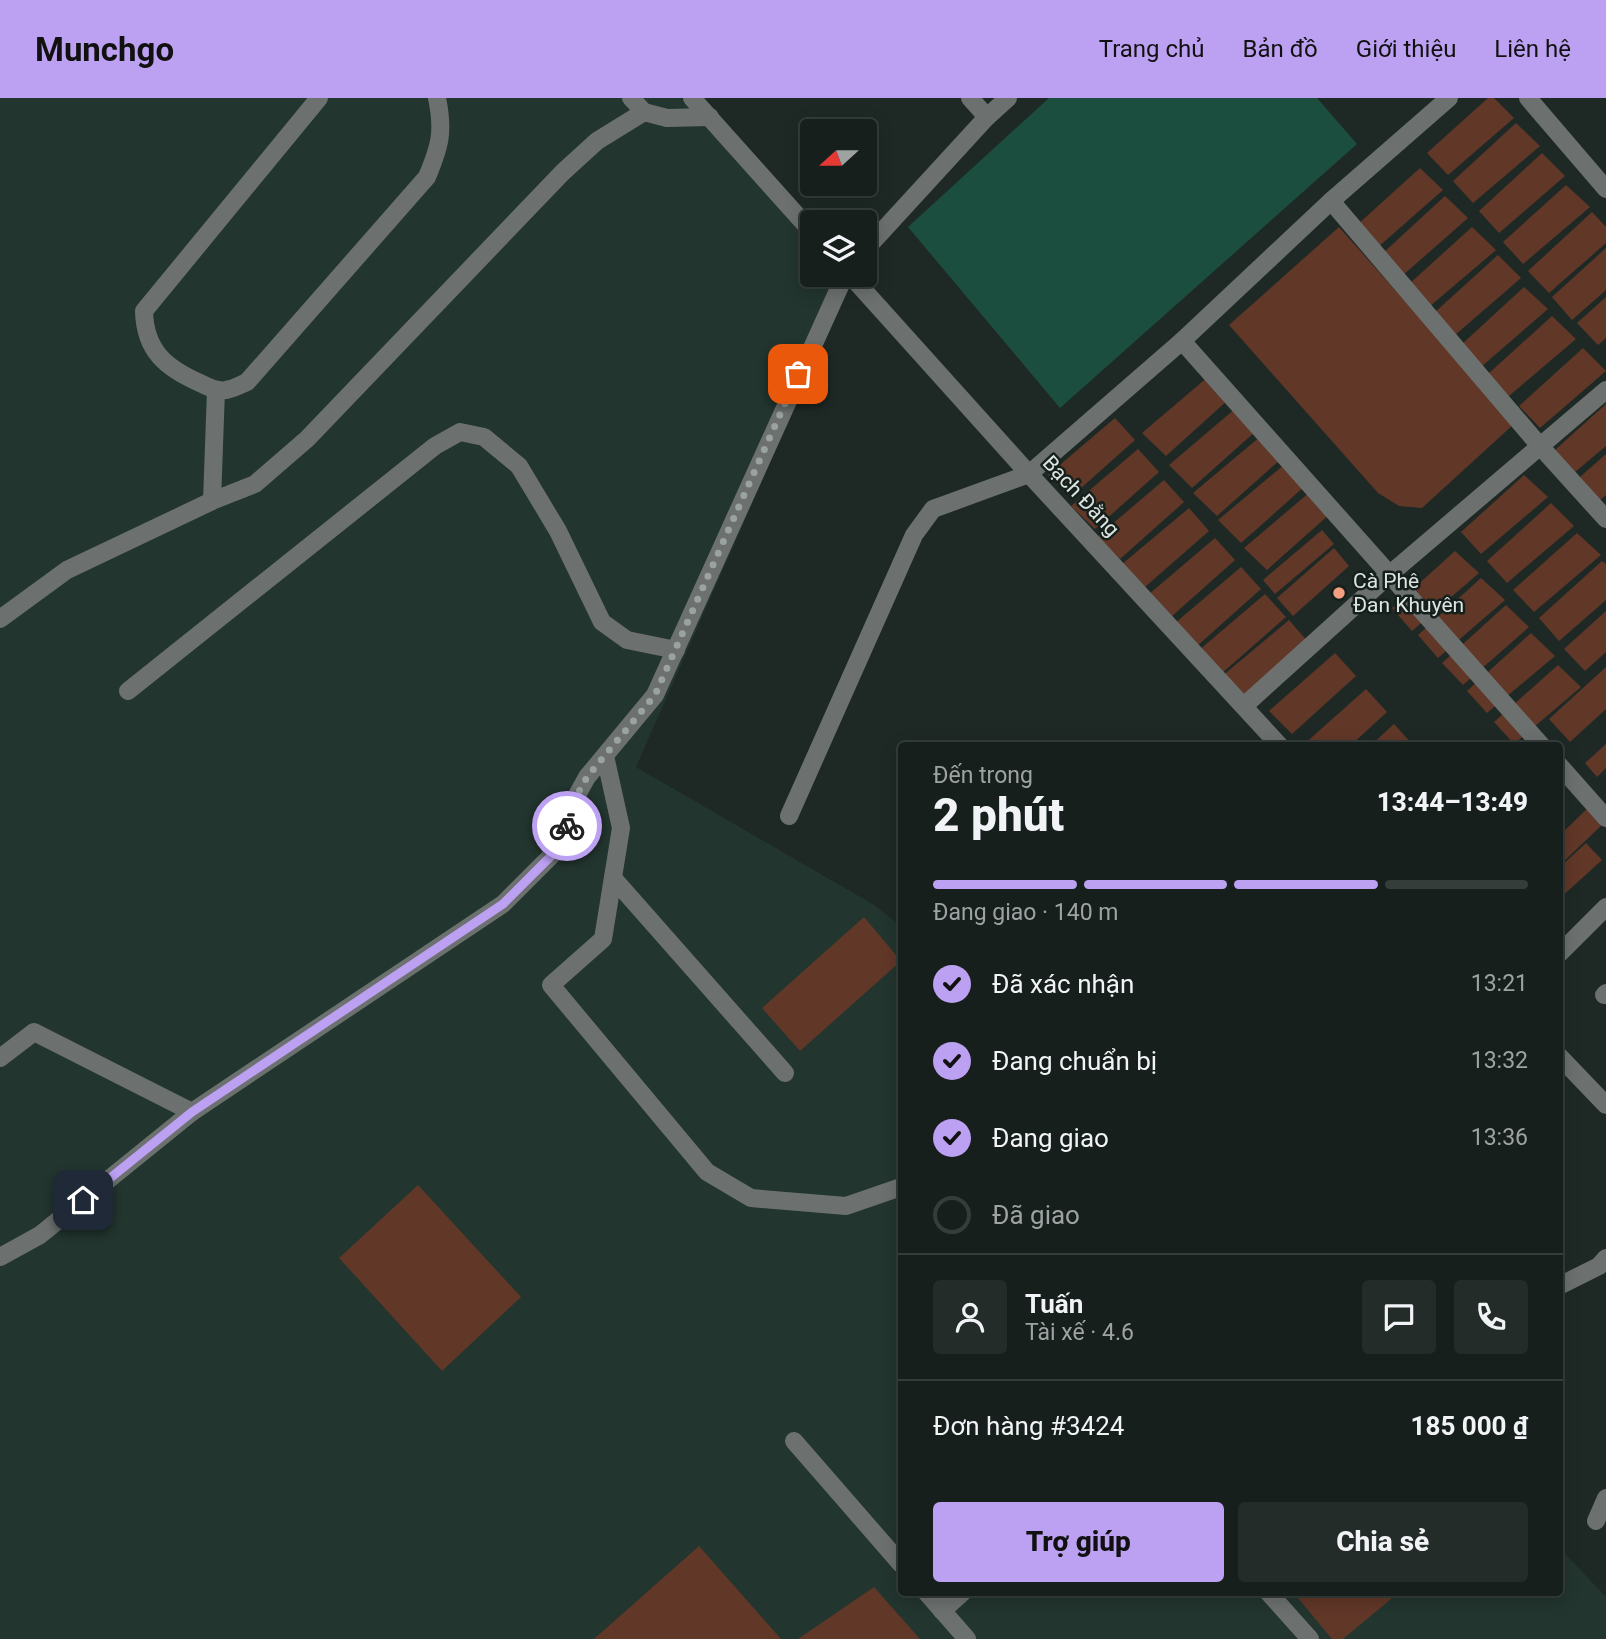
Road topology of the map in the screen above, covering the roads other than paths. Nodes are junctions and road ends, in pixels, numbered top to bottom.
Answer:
1 (319, 98) edge
2 (437, 98) edge
3 (631, 98) edge
4 (692, 98) edge
5 (970, 98) edge
6 (1008, 98) edge
7 (1528, 98) edge
8 (1437, 102) edge
9 (644, 112) junction
10 (710, 117) junction
11 (987, 117) junction
12 (1606, 189) edge
13 (1331, 201) junction
14 (800, 218) edge
15 (877, 237) edge
16 (842, 287) edge
17 (859, 287) edge
18 (1182, 341) junction
19 (216, 390) junction
20 (1606, 390) edge
21 (1539, 445) junction
22 (1029, 474) junction
23 (212, 501) junction
24 (1606, 519) edge
25 (1390, 575) junction
26 (0, 619) edge
27 (676, 650) junction
28 (128, 691) dead end
29 (1245, 705) junction
30 (1277, 742) edge
31 (1538, 742) edge
32 (606, 756) junction
33 (1563, 770) edge
34 (789, 816) dead end
35 (1606, 818) edge
36 (613, 878) junction
37 (1606, 907) edge
38 (1563, 950) edge
39 (0, 1058) edge
40 (1563, 1060) edge
41 (785, 1073) dead end
42 (1606, 1105) edge
43 (192, 1112) junction
44 (898, 1188) edge
45 (0, 1257) edge
46 (1606, 1258) edge
47 (1563, 1284) edge
48 (794, 1441) dead end
49 (1606, 1498) edge
50 (1596, 1521) dead end
51 (898, 1561) edge
52 (929, 1596) edge
53 (959, 1596) edge
54 (1271, 1596) edge
55 (942, 1611) junction
56 (1304, 1637) edge
57 (967, 1639) edge

1 - 19 street
2 - 19 street
3 - 9 street
4 - 10 street
5 - 11 street
6 - 11 street
7 - 12 street
8 - 13 street
9 - 10 street
9 - 23 street
10 - 14 street
11 - 15 street
13 - 18 street
13 - 21 street
16 - 27 street
17 - 22 street, Bạch Đằng
18 - 22 street
18 - 25 street
19 - 23 street
20 - 21 street
21 - 24 street
21 - 25 street
22 - 29 street, Bạch Đằng
22 - 34 street
23 - 26 street
25 - 29 street
25 - 31 street
27 - 28 street
27 - 32 street
29 - 30 street, Bạch Đằng
32 - 36 street
32 - 43 street
33 - 35 street
36 - 41 street
36 - 44 street
37 - 38 street
39 - 43 street
40 - 42 street
43 - 45 street
46 - 47 street
48 - 51 street
49 - 50 street
52 - 55 street
53 - 55 street
54 - 56 street
55 - 57 street

